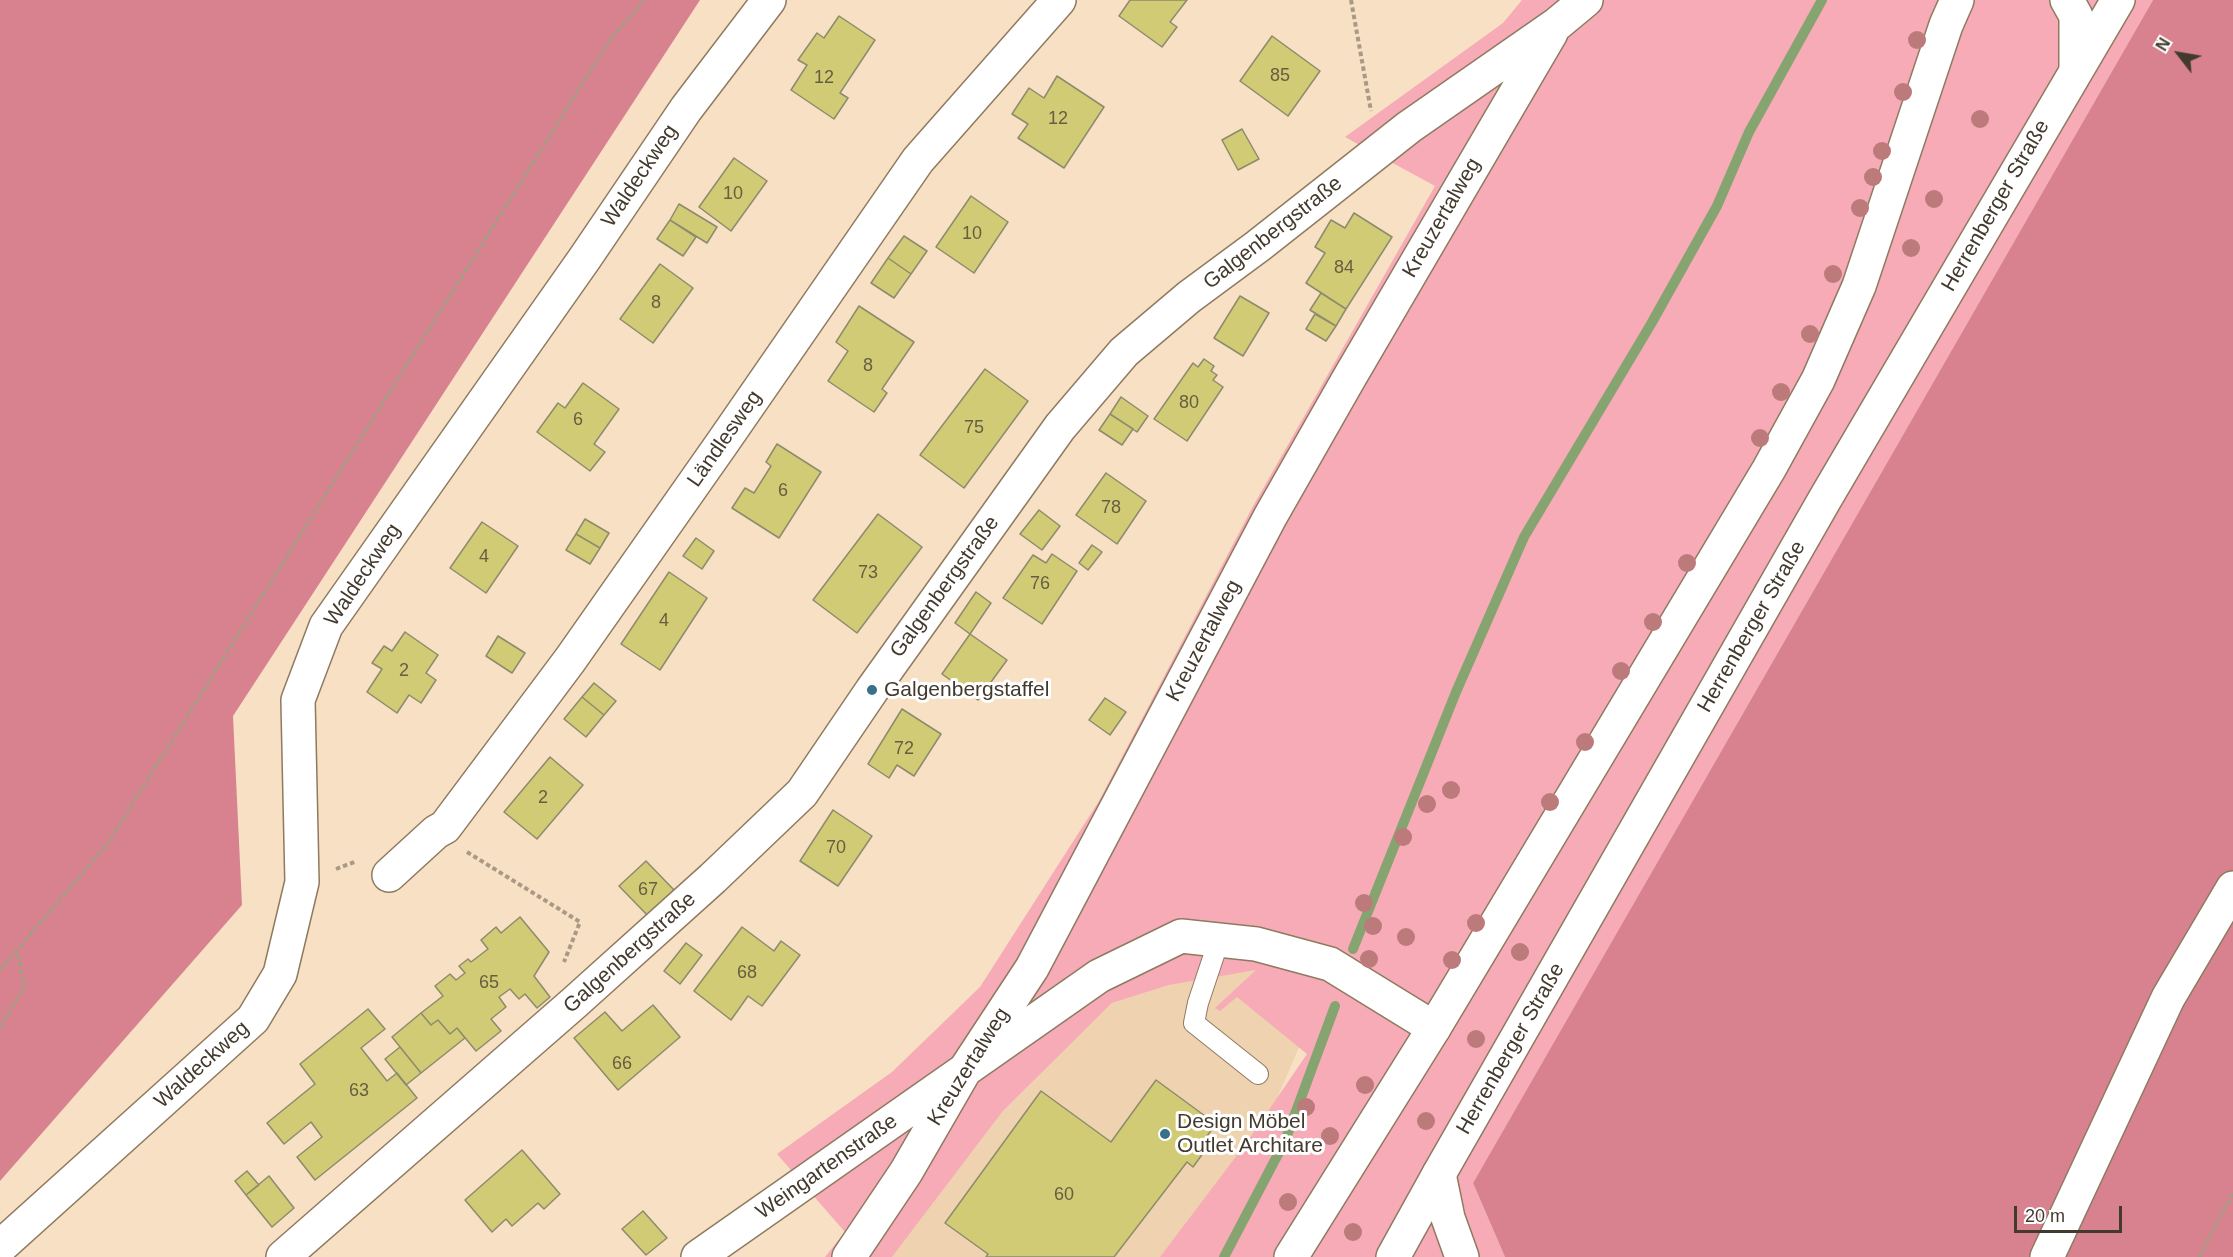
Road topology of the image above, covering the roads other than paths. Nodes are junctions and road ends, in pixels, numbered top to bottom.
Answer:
1 (769, 0) edge
2 (1059, 0) edge
3 (1586, 0) edge
4 (1957, 0) edge
5 (2067, 0) edge
6 (2118, 0) edge
7 (1563, 12) edge
8 (2076, 69) junction
9 (389, 875) dead end
10 (2233, 888) edge
11 (1219, 940) junction
12 (1434, 1029) junction
13 (965, 1070) junction
14 (1258, 1074) dead end
15 (1439, 1174) junction
16 (0, 1247) edge
17 (283, 1257) edge
18 (698, 1257) edge
19 (849, 1257) edge
20 (1291, 1257) edge
21 (1393, 1257) edge
22 (1462, 1257) edge
23 (2047, 1257) edge

1 - 16 street, Waldeckweg
2 - 9 street, Ländlesweg
3 - 7 street, Galgenbergstraße
4 - 12 street
5 - 8 street
6 - 8 street, Herrenberger Straße
7 - 13 street, Kreuzertalweg
7 - 17 street, Galgenbergstraße
8 - 15 street, Herrenberger Straße
10 - 23 street
11 - 12 street, Weingartenstraße
11 - 13 street, Weingartenstraße
11 - 14 lane
12 - 20 street
13 - 18 street, Weingartenstraße
13 - 19 street, Kreuzertalweg
15 - 21 street, Herrenberger Straße
15 - 22 street

